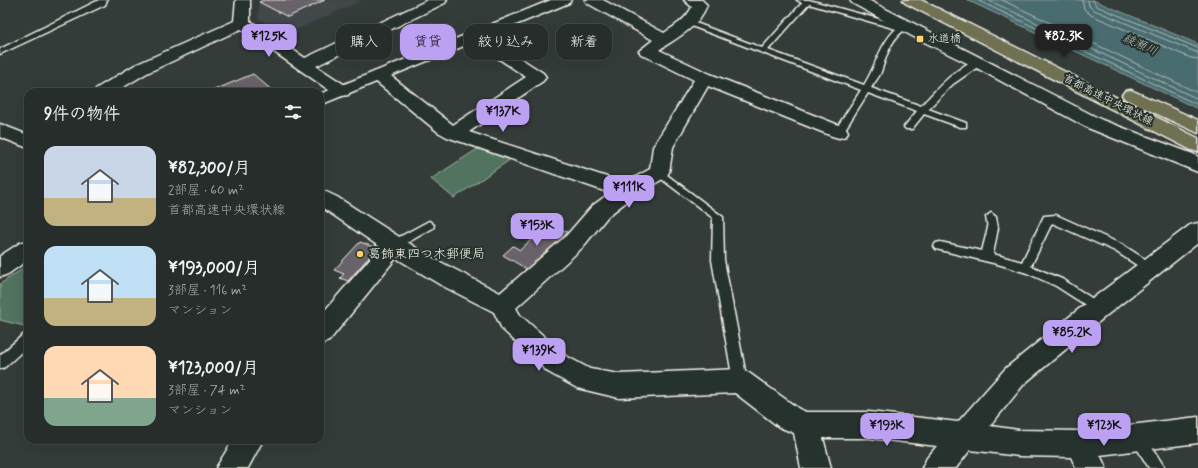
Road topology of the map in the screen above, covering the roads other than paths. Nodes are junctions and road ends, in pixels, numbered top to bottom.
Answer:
1 (103, 0) edge
2 (244, 0) edge
3 (440, 0) edge
4 (564, 0) edge
5 (592, 0) edge
6 (691, 0) edge
7 (857, 0) edge
8 (910, 0) edge
9 (917, 0) edge
10 (935, 0) edge
11 (804, 1) edge
12 (242, 23) junction
13 (508, 24) edge
14 (690, 24) junction
15 (901, 29) junction
16 (918, 33) junction
17 (663, 39) junction
18 (464, 42) edge
19 (763, 51) junction
20 (0, 52) edge
21 (511, 60) edge
22 (979, 62) junction
23 (304, 65) junction
24 (380, 76) junction
25 (704, 78) junction
26 (110, 88) edge
27 (865, 89) junction
28 (342, 91) junction
29 (324, 98) edge
30 (922, 110) junction
31 (963, 125) dead end
32 (909, 127) dead end
33 (1198, 127) edge
34 (1, 132) edge
35 (839, 132) joint
36 (454, 133) junction
37 (24, 139) edge
38 (1198, 141) edge
39 (1198, 146) edge
40 (1198, 165) edge
41 (659, 172) junction
42 (627, 191) junction
43 (324, 198) edge
44 (991, 217) dead end
45 (428, 225) dead end
46 (1198, 231) edge
47 (394, 246) junction
48 (940, 246) dead end
49 (24, 253) edge
50 (987, 256) junction
51 (1026, 267) junction
52 (0, 268) edge
53 (1150, 268) junction
54 (504, 305) junction
55 (1098, 308) junction
56 (324, 329) edge
57 (24, 342) edge
58 (0, 363) edge
59 (740, 381) junction
60 (806, 425) junction
61 (1198, 430) edge
62 (964, 436) junction
63 (1137, 437) junction
64 (246, 444) edge
65 (1085, 456) edge
66 (231, 468) edge
67 (816, 468) edge
68 (938, 468) edge
69 (1158, 468) edge

1 - 20 lane
2 - 12 street
3 - 23 street
4 - 13 street
5 - 17 street
6 - 14 street
7 - 16 street
8 - 39 highway, 首都高速中央環状線
9 - 38 street
10 - 33 highway, 首都高速中央環状線
11 - 15 lane
11 - 19 lane
12 - 23 street
12 - 26 street
14 - 17 street
14 - 19 lane
15 - 16 lane
15 - 27 lane
16 - 22 street
17 - 25 street
18 - 24 street
19 - 27 lane
21 - 36 street
22 - 30 lane
22 - 40 street
23 - 28 street
24 - 28 street
24 - 36 street
25 - 35 street
25 - 41 street
27 - 30 lane
27 - 35 lane
28 - 29 street
30 - 31 lane
30 - 32 lane
34 - 37 street
36 - 42 street
41 - 42 street
41 - 59 lane
42 - 54 street
43 - 47 street
44 - 50 lane
45 - 47 lane
46 - 53 street
47 - 54 street
47 - 56 street
48 - 50 lane
49 - 52 street
50 - 51 lane
51 - 53 lane
51 - 55 lane
53 - 55 street
54 - 59 street
55 - 62 street
57 - 58 lane
59 - 60 street
60 - 62 street
60 - 67 street
61 - 63 street
62 - 65 street
62 - 68 street
63 - 65 street
63 - 69 lane
64 - 66 street

